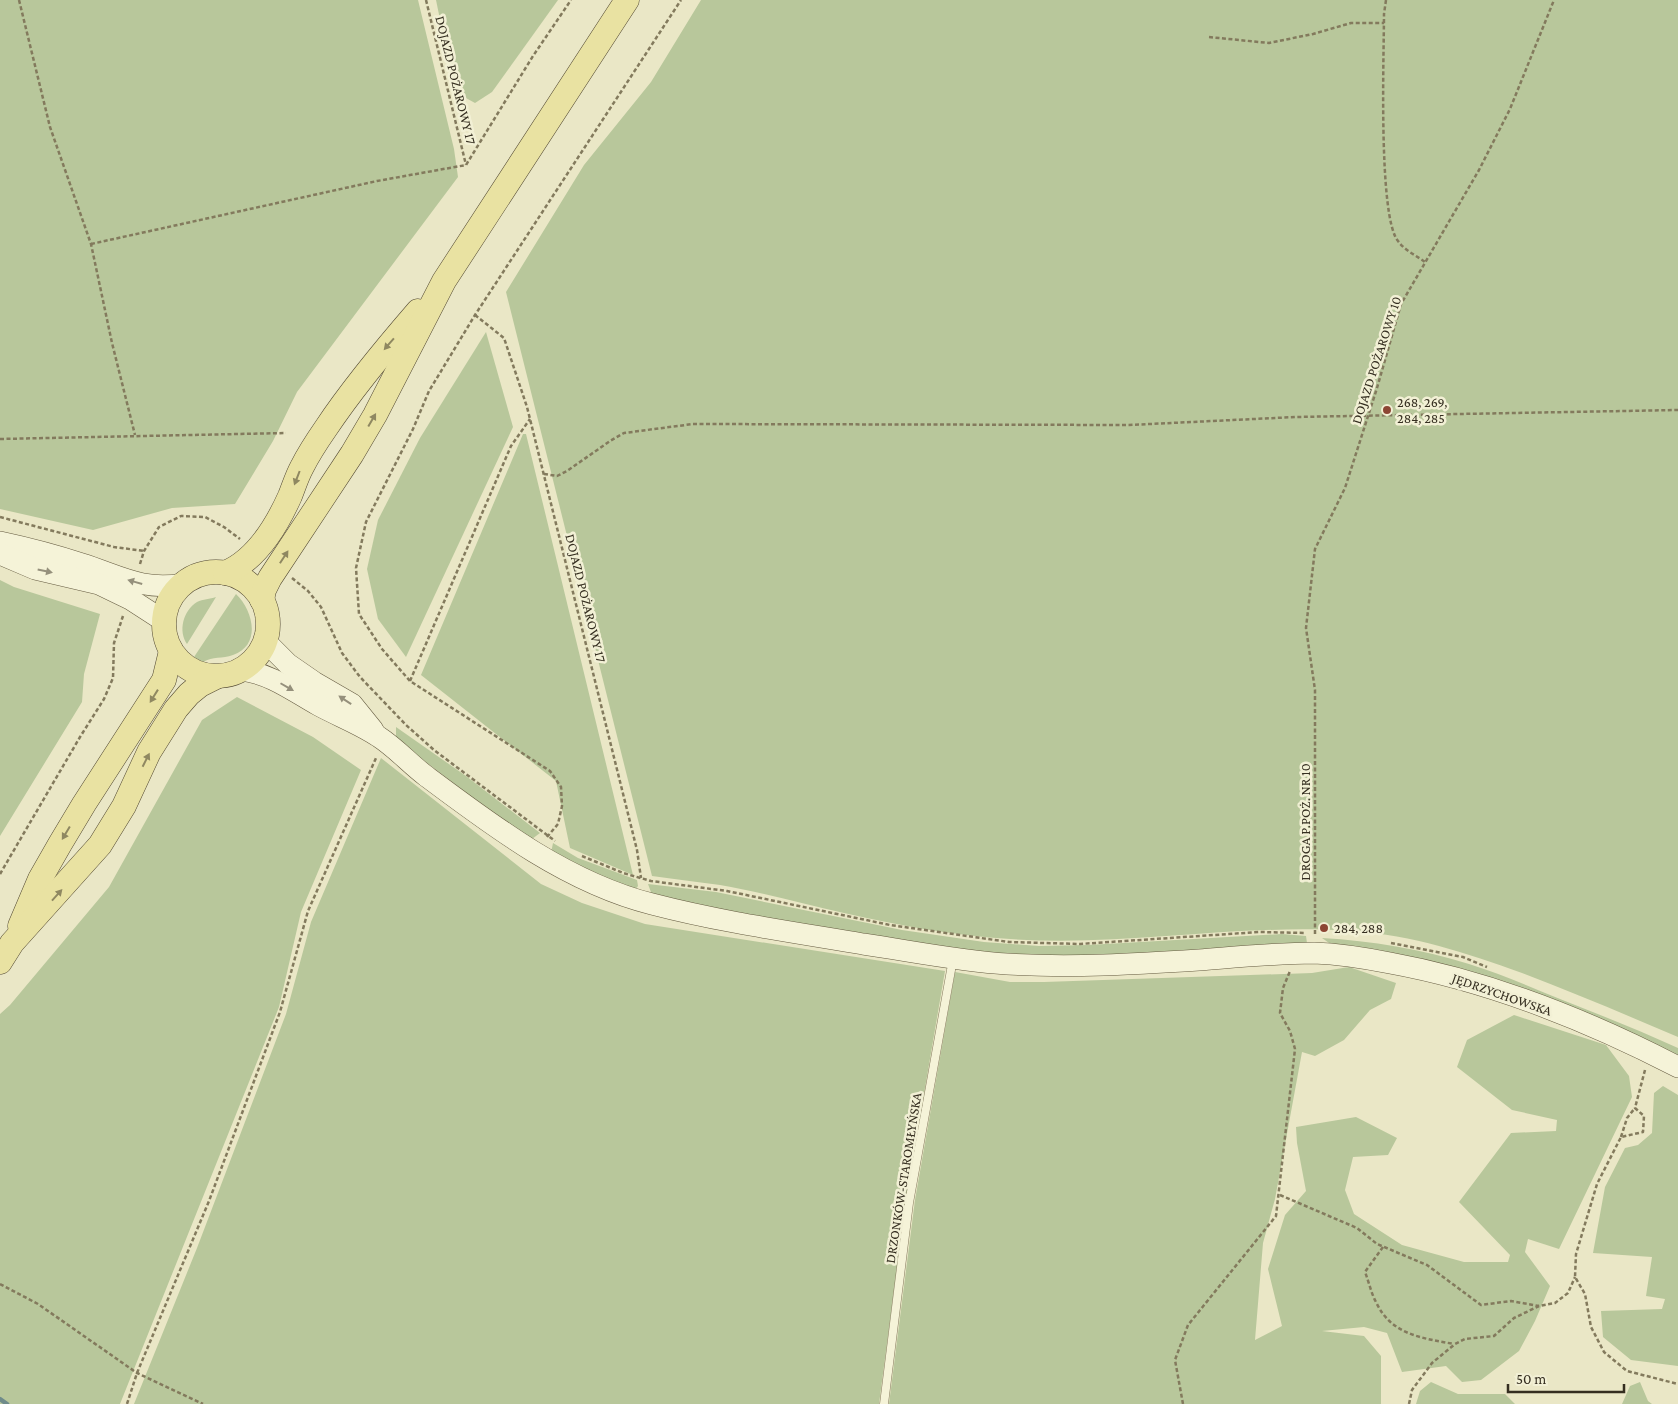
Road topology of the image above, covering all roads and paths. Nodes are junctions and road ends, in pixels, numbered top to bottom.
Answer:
1 (19, 0) edge
2 (426, 0) edge
3 (571, 0) edge
4 (628, 0) edge
5 (681, 0) edge
6 (1386, 0) edge
7 (1554, 0) edge
8 (1384, 24) junction
9 (1209, 37) dead end
10 (466, 165) junction
11 (91, 244) junction
12 (1425, 262) junction
13 (444, 281) junction
14 (475, 315) junction
15 (1678, 410) edge
16 (1368, 416) junction
17 (530, 418) junction
18 (286, 433) dead end
19 (135, 435) junction
20 (0, 439) edge
21 (544, 474) junction
22 (0, 517) edge
23 (0, 542) edge
24 (255, 550) junction
25 (144, 551) junction
26 (0, 554) edge
27 (278, 567) junction
28 (225, 573) junction
29 (183, 584) junction
30 (132, 590) junction
31 (262, 600) junction
32 (164, 621) junction
33 (266, 642) junction
34 (171, 651) junction
35 (242, 670) junction
36 (216, 677) junction
37 (410, 681) junction
38 (1315, 690) joint
39 (381, 738) junction
40 (541, 844) junction
41 (560, 844) dead end
42 (577, 854) dead end
43 (0, 874) edge
44 (641, 879) junction
45 (644, 902) junction
46 (1388, 942) dead end
47 (1313, 944) junction
48 (6, 952) edge
49 (1463, 957) dead end
50 (953, 958) junction
51 (1650, 1053) junction
52 (1678, 1067) edge
53 (1635, 1108) junction
54 (1621, 1136) junction
55 (1280, 1195) junction
56 (1382, 1246) junction
57 (1575, 1277) junction
58 (0, 1284) edge
59 (1539, 1306) junction
60 (1455, 1344) junction
61 (137, 1373) junction
62 (1678, 1384) edge
63 (127, 1404) edge
64 (203, 1404) edge
65 (884, 1404) edge
66 (1183, 1404) edge
67 (1409, 1404) edge

1 - 11 path
2 - 10 path, DOJAZD POŻAROWY 17
3 - 10 path
4 - 13 main road
5 - 14 path
6 - 8 path
7 - 12 path, DOJAZD POŻAROWY 10
8 - 9 path
8 - 12 path
10 - 11 path
11 - 19 path
12 - 16 path, DOJAZD POŻAROWY 10
13 -> 24 main road
27 -> 13 main road
14 - 17 path, DOJAZD POŻAROWY 17
14 - 37 path
15 - 16 path
16 - 21 path
16 - 38 path, DOJAZD POŻAROWY 10
17 - 21 path, DOJAZD POŻAROWY 17
17 - 37 path
18 - 19 path
19 - 20 path
21 - 44 path, DOJAZD POŻAROWY 17
22 - 25 path
23 - 30 main road
24 - 25 path
24 - 28 main road
25 - 30 path
26 -> 30 main road
27 - 31 main road
27 - 40 path
28 - 29 main road
28 - 31 main road
29 - 30 main road
29 - 32 main road
30 - 32 main road
30 - 43 path
31 - 33 main road
32 - 34 main road
33 - 35 main road
39 -> 33 main road
34 - 36 main road
34 -> 48 main road
35 - 36 main road
35 -> 39 main road
48 -> 36 main road
37 - 40 path
38 - 47 path, DROGA P.POŻ. NR 10
39 - 40 main road, JĘDRZYCHOWSKA
39 - 61 path
40 - 41 path
40 - 45 main road, JĘDRZYCHOWSKA
42 - 44 path
44 - 45 path, DOJAZD POŻAROWY 17
44 - 47 path
45 - 50 main road, JĘDRZYCHOWSKA
46 - 49 path
47 - 50 main road, JĘDRZYCHOWSKA
47 - 51 main road, JĘDRZYCHOWSKA
47 - 55 path
50 - 65 lane, DRZONKÓW-STAROMŁYŃSKA
51 - 52 main road, JĘDRZYCHOWSKA
51 - 53 path
53 - 54 path
53 - 54 path
54 - 57 path
55 - 56 path
55 - 66 path
56 - 59 path
56 - 60 path
57 - 59 path
57 - 62 path
58 - 61 path
59 - 60 path
60 - 67 path
61 - 63 path
61 - 64 path

